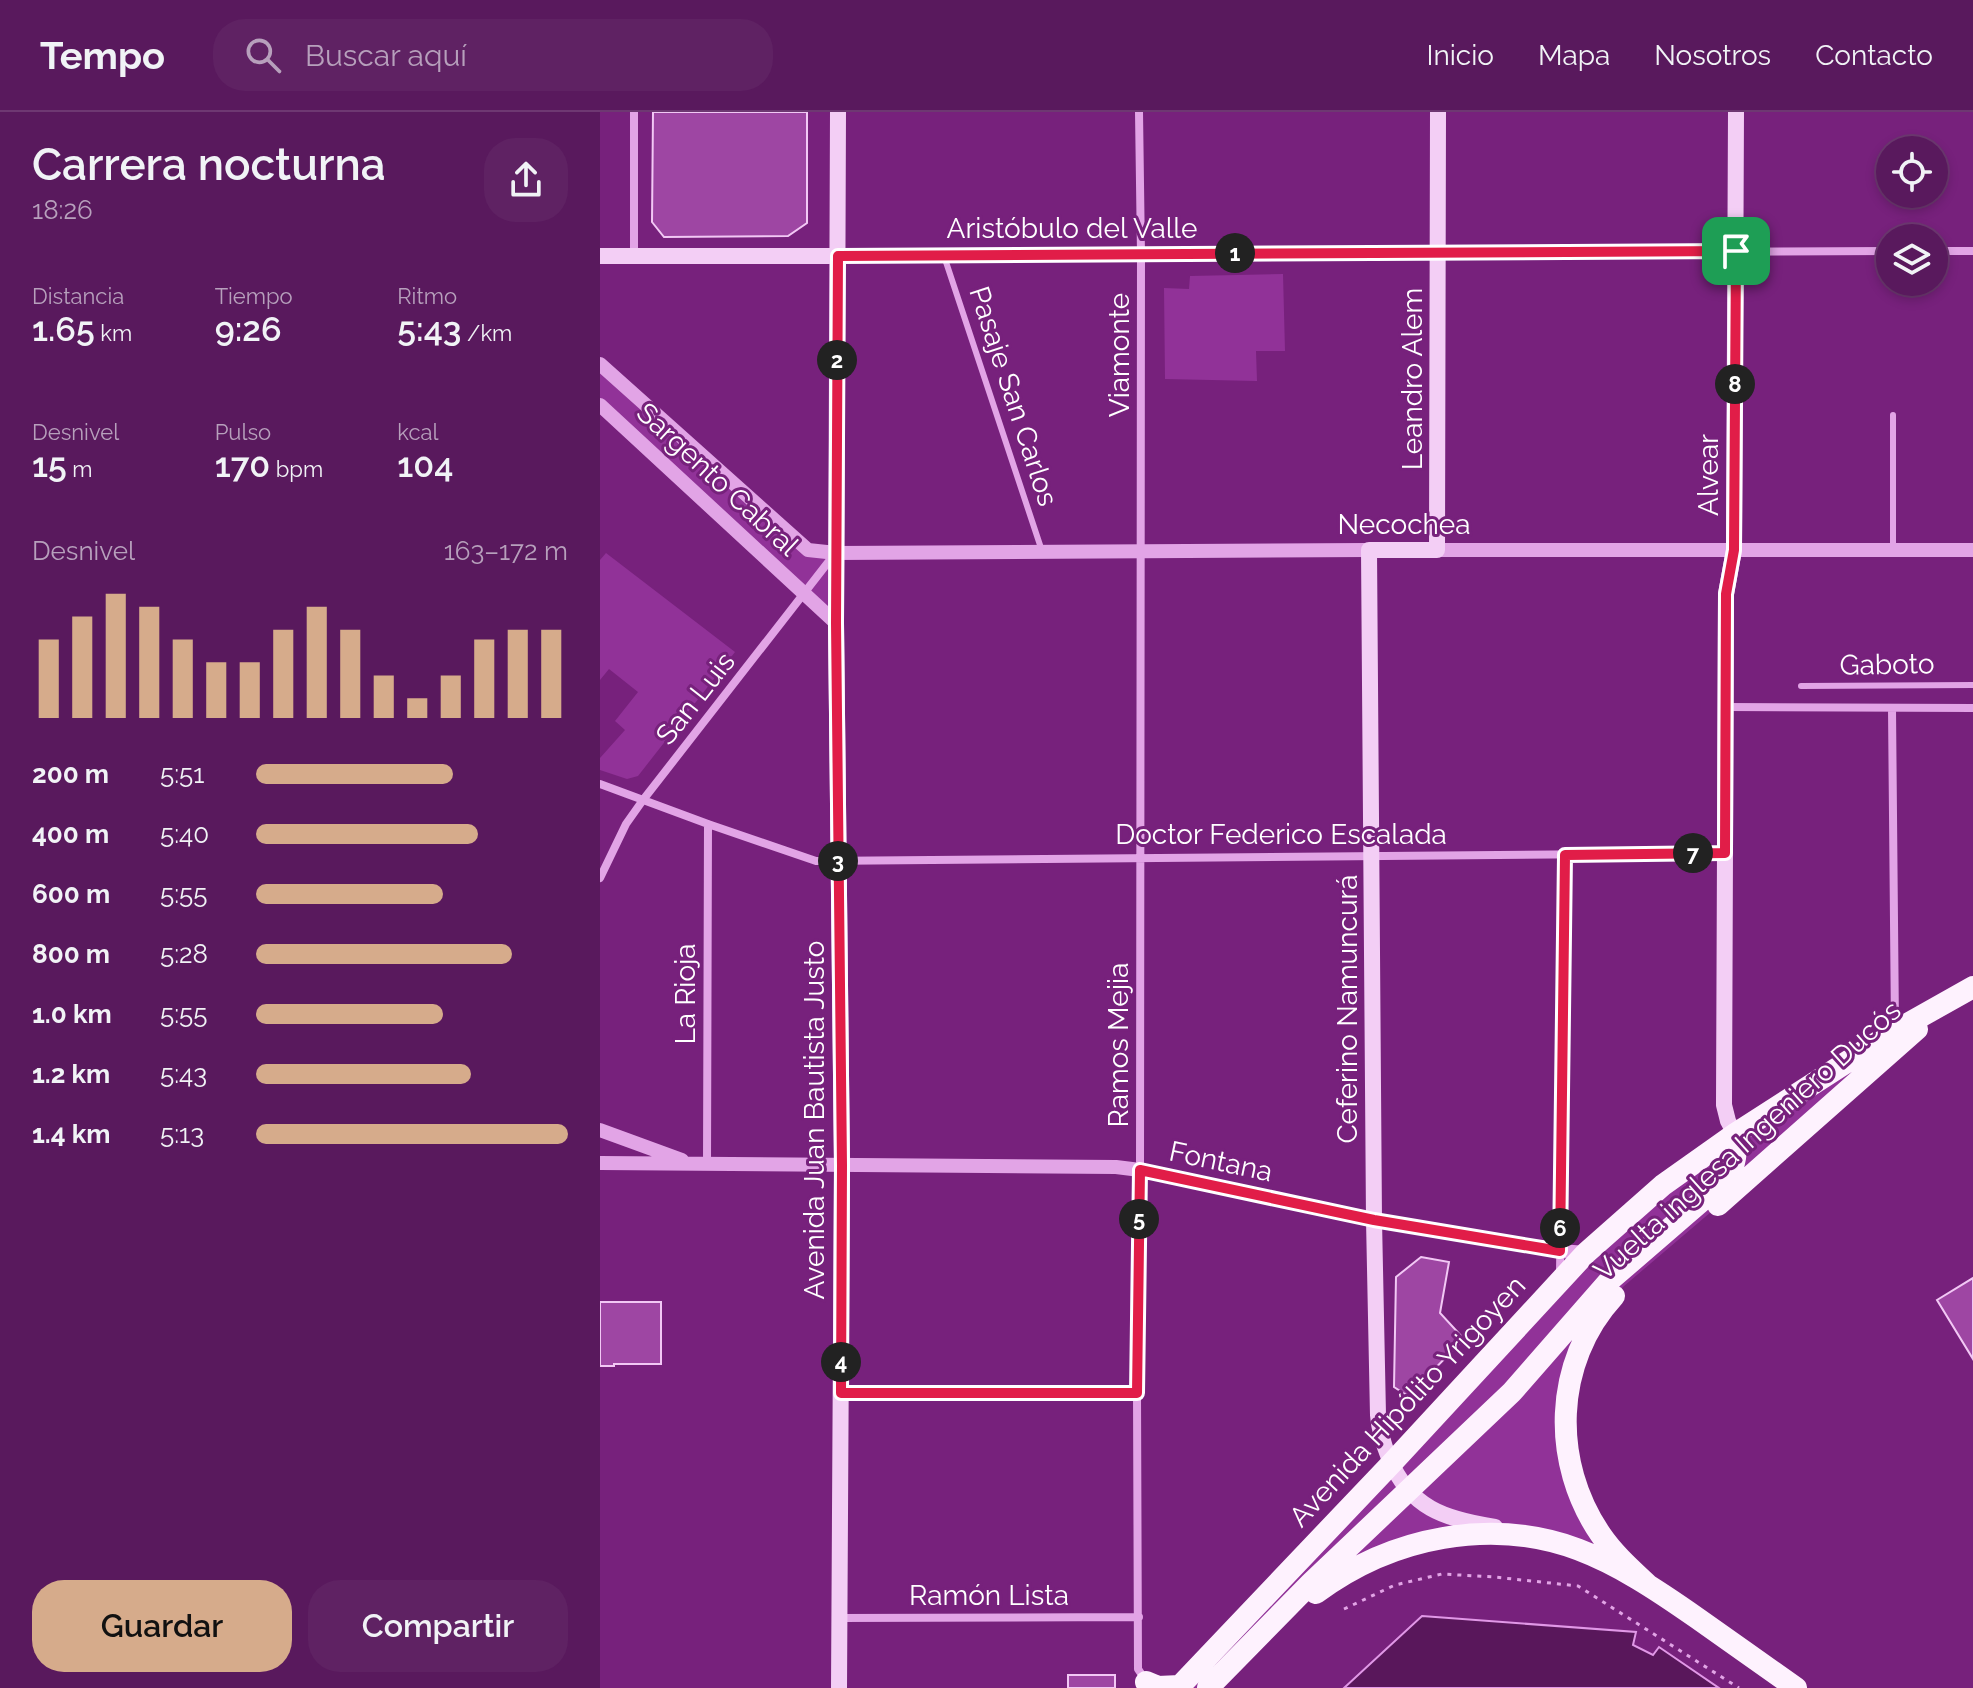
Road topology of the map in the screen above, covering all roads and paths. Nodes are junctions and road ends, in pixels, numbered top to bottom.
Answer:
1 (634, 112) edge
2 (838, 112) edge
3 (1139, 112) edge
4 (1438, 112) edge
5 (1736, 112) edge
6 (1736, 251) junction
7 (1876, 251) edge
8 (1948, 251) edge
9 (1973, 251) edge
10 (1438, 252) junction
11 (1141, 254) junction
12 (600, 256) edge
13 (634, 256) junction
14 (838, 256) junction
15 (944, 256) junction
16 (600, 364) edge
17 (600, 405) edge
18 (1893, 415) dead end
19 (1893, 549) junction
20 (1369, 550) junction
21 (1437, 550) junction
22 (1734, 550) junction
23 (1973, 550) edge
24 (1042, 551) junction
25 (1140, 551) junction
26 (836, 553) junction
27 (805, 594) junction
28 (836, 623) junction
29 (1973, 685) edge
30 (1801, 686) dead end
31 (1726, 707) junction
32 (1973, 708) edge
33 (1892, 709) junction
34 (600, 784) edge
35 (643, 800) junction
36 (708, 824) junction
37 (1725, 853) junction
38 (1372, 855) junction
39 (1565, 855) junction
40 (1140, 857) junction
41 (838, 861) junction
42 (600, 878) edge
43 (1973, 987) edge
44 (1896, 1039) junction
45 (600, 1130) edge
46 (1735, 1134) junction
47 (600, 1163) edge
48 (700, 1164) junction
49 (842, 1165) junction
50 (1140, 1170) junction
51 (1374, 1220) junction
52 (1560, 1251) junction
53 (1586, 1253) junction
54 (1560, 1281) junction
55 (841, 1393) junction
56 (1137, 1393) junction
57 (1391, 1464) junction
58 (1408, 1491) junction
59 (1576, 1547) junction
60 (1648, 1585) junction
61 (1344, 1609) dead end
62 (1139, 1617) junction
63 (839, 1618) junction
64 (1249, 1646) junction
65 (1146, 1682) joint
66 (1179, 1687) edge
67 (839, 1688) edge
68 (1208, 1688) edge
69 (1739, 1688) edge
70 (1796, 1688) edge

1 - 13 street
2 - 14 main road, Avenida Juan Bautista Justo
3 - 11 street, Viamonte
4 - 10 main road, Leandro Alem
5 - 6 main road, Alvear
6 - 7 street, Aristóbulo del Valle
6 - 10 street, Aristóbulo del Valle
6 - 22 main road, Alvear
8 - 9 street
10 - 11 street, Aristóbulo del Valle
10 - 21 main road, Leandro Alem
11 - 15 street, Aristóbulo del Valle
11 - 25 street, Viamonte
12 - 13 main road, Aristóbulo del Valle
13 - 14 main road, Aristóbulo del Valle
14 - 15 street, Aristóbulo del Valle
14 - 26 main road, Avenida Juan Bautista Justo
15 - 24 lane, Pasaje San Carlos
16 - 26 street, Necochea
17 - 27 street, Sargento Cabral
18 - 19 lane
19 - 22 street, Necochea
19 - 23 street, Necochea
20 - 21 main road, Necochea
20 - 25 street, Necochea
20 - 38 main road, Ceferino Namuncurá
21 - 22 street, Necochea
22 - 31 main road, Alvear
24 - 25 street, Necochea
24 - 26 street, Necochea
25 - 40 street, Ramos Mejia
26 - 27 street, San Luis
26 - 28 main road, Avenida Juan Bautista Justo
27 - 28 street, Sargento Cabral
27 - 35 street, San Luis
28 - 41 main road, Avenida Juan Bautista Justo
29 - 30 lane, Gaboto
31 - 33 street
31 - 37 main road, Alvear
32 - 33 street
33 - 44 street
34 - 35 street, Doctor Federico Escalada
35 - 36 street, Doctor Federico Escalada
35 - 42 street, San Luis
36 - 41 street, Doctor Federico Escalada
36 - 48 street, La Rioja
37 - 39 street, Doctor Federico Escalada
37 - 46 main road, Alvear
38 - 39 street, Doctor Federico Escalada
38 - 40 street, Doctor Federico Escalada
38 - 51 main road, Ceferino Namuncurá
39 - 52 street
40 - 41 street, Doctor Federico Escalada
40 - 50 street, Ramos Mejia
41 - 49 main road, Avenida Juan Bautista Justo
43 - 44 highway, Vuelta inglesa Ingeniero Ducós
44 - 46 highway, Avenida Hipólito Yrigoyen
44 - 60 highway, Vuelta inglesa Ingeniero Ducós
45 - 48 street
46 - 53 highway, Avenida Hipólito Yrigoyen
46 - 58 highway
47 - 48 street, Fontana
48 - 49 street, Fontana
49 - 50 street, Fontana
49 - 55 main road, Avenida Juan Bautista Justo
50 - 51 street, Fontana
50 - 56 street, Ramos Mejia
51 - 52 street, Fontana
51 - 57 main road, Ceferino Namuncurá
52 - 53 street, Fontana
52 - 54 street
53 - 54 highway, Avenida Hipólito Yrigoyen
54 - 57 highway, Avenida Hipólito Yrigoyen
55 - 56 street
55 - 63 main road, Avenida Juan Bautista Justo
56 - 62 street, Ramos Mejia
57 - 58 main road, Ceferino Namuncurá
57 - 66 highway, Avenida Hipólito Yrigoyen
58 - 59 main road
58 - 64 highway
59 - 60 highway
59 - 64 highway
60 - 70 highway
61 - 69 path
62 - 63 street, Ramón Lista
62 - 65 street, Ramos Mejia
63 - 67 main road, Avenida Juan Bautista Justo
64 - 68 highway
65 - 66 highway

